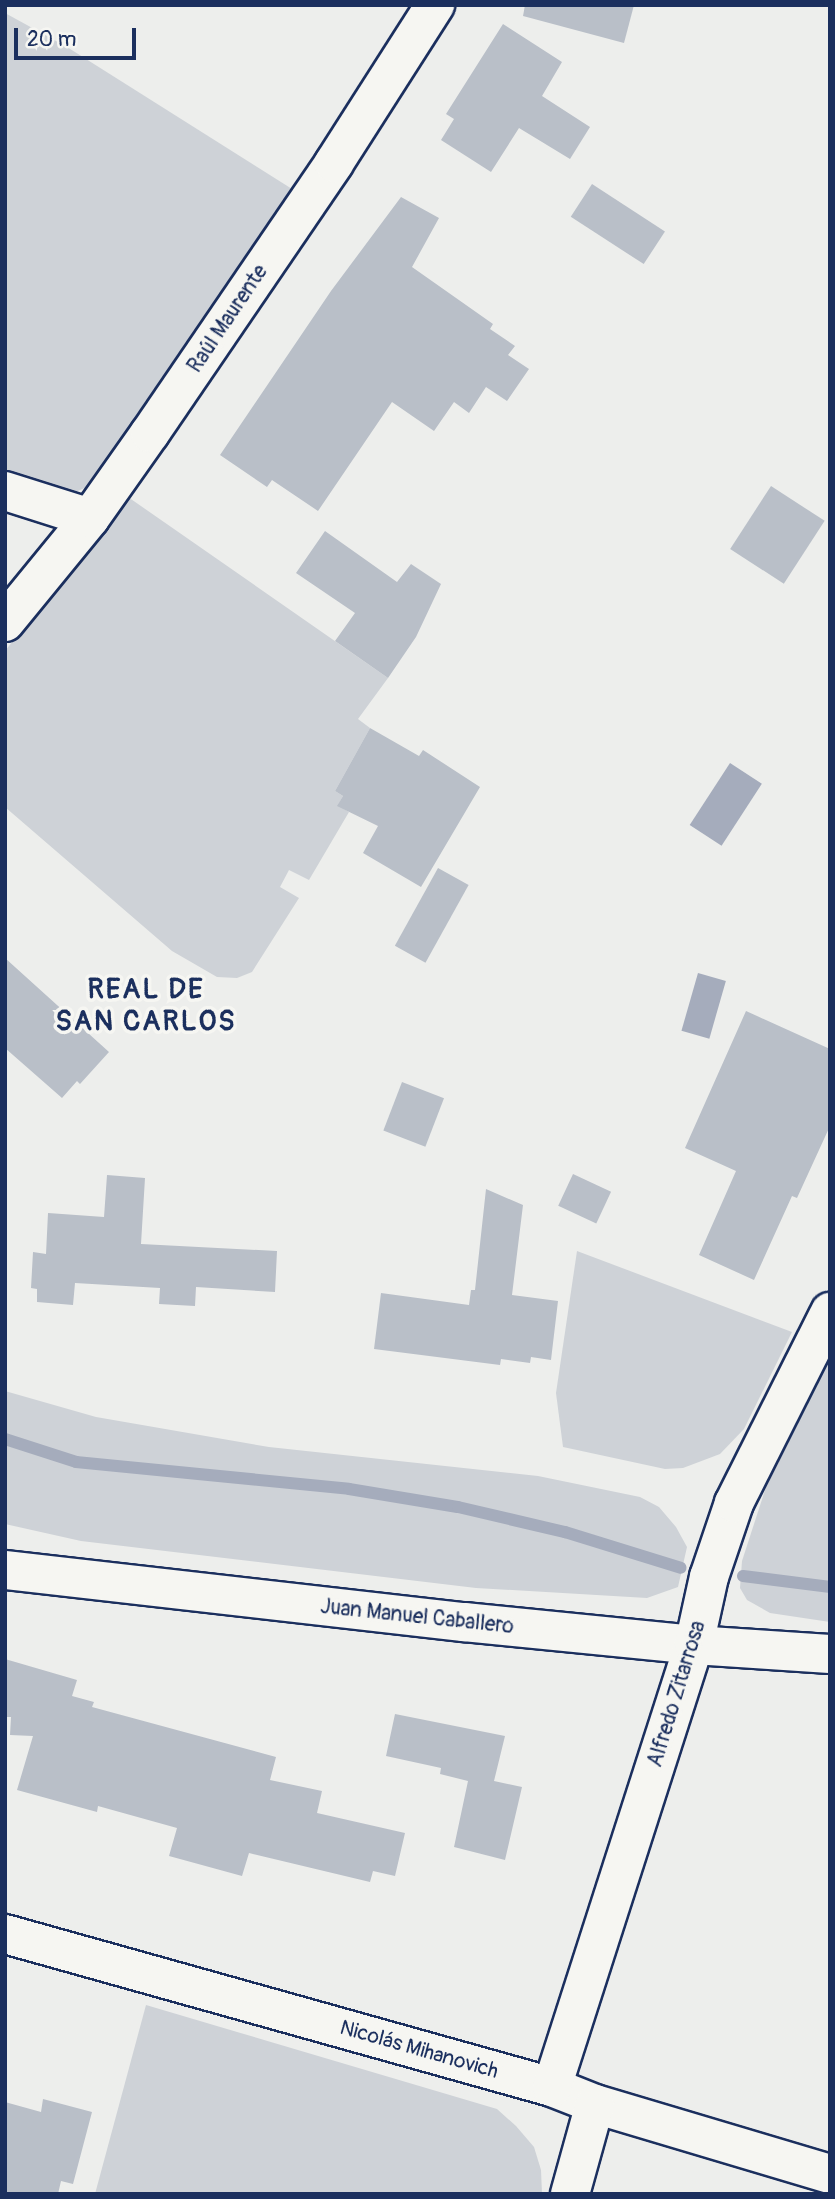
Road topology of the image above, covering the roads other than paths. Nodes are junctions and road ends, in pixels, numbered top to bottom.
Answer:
1 (435, 5) edge
2 (5, 491) edge
3 (90, 519) junction
4 (5, 622) edge
5 (830, 1312) edge
6 (5, 1570) edge
7 (694, 1645) junction
8 (830, 1654) edge
9 (5, 1934) edge
10 (552, 2087) junction
11 (595, 2104) junction
12 (830, 2175) edge
13 (570, 2194) edge

1 - 3 street, Raúl Maurente
2 - 3 street
3 - 4 street, Raúl Maurente
5 - 7 street, Alfredo Zitarrosa
6 - 7 street, Juan Manuel Caballero
7 - 8 street, Juan Manuel Caballero
7 - 10 street, Alfredo Zitarrosa
9 - 10 street, Nicolás Mihanovich
10 - 11 street, Nicolás Mihanovich
11 - 12 street, Nicolás Mihanovich
11 - 13 street

